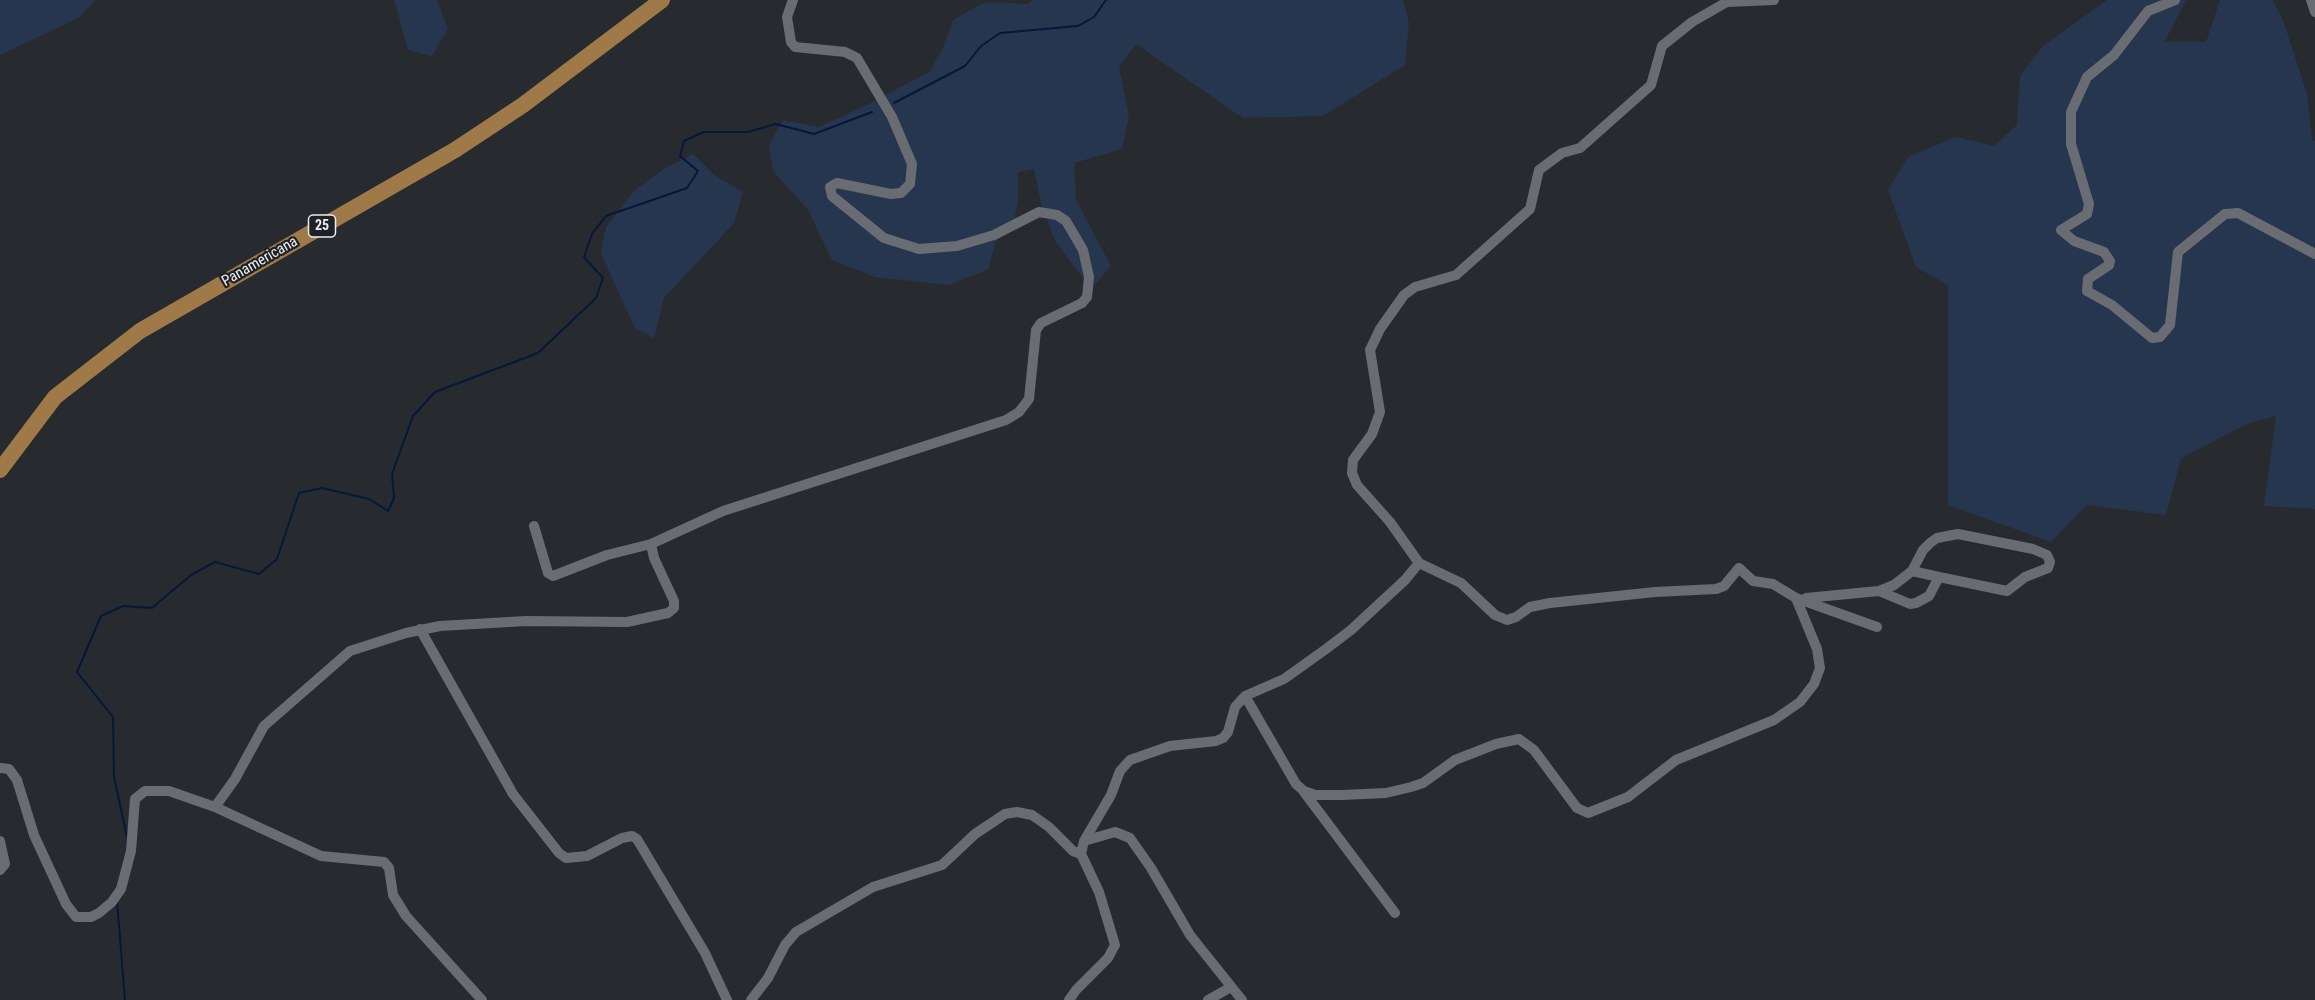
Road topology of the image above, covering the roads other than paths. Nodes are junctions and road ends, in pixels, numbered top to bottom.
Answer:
1 (663, 0) edge
2 (792, 0) edge
3 (1774, 0) edge
4 (2175, 0) edge
5 (2311, 0) edge
6 (2315, 12) edge
7 (2315, 254) edge
8 (0, 470) edge
9 (534, 526) dead end
10 (651, 544) junction
11 (1419, 562) junction
12 (1912, 570) junction
13 (1939, 577) junction
14 (1879, 591) junction
15 (1796, 598) junction
16 (1876, 627) dead end
17 (420, 628) junction
18 (1245, 696) junction
19 (0, 768) edge
20 (1304, 791) junction
21 (215, 807) junction
22 (0, 841) edge
23 (1084, 841) junction
24 (1081, 854) junction
25 (0, 870) edge
26 (1395, 913) dead end
27 (1231, 987) junction
28 (482, 1000) edge
29 (727, 1000) edge
30 (751, 1000) edge
31 (1069, 1000) edge
32 (1208, 1000) edge
33 (1242, 1000) edge

1 - 8 main road, Panamericana / 25
2 - 10 street
3 - 11 street
4 - 7 street
5 - 6 street
9 - 10 street
10 - 17 street
11 - 15 street
11 - 18 street
12 - 13 street
12 - 13 street
12 - 14 street
13 - 14 street
14 - 15 street
15 - 16 street
15 - 20 street
17 - 21 street
17 - 29 street
18 - 20 street
18 - 23 street
19 - 21 street
20 - 26 street
21 - 28 street
22 - 25 street
23 - 24 street
23 - 27 street
24 - 30 street
24 - 31 street
27 - 32 street
27 - 33 street

